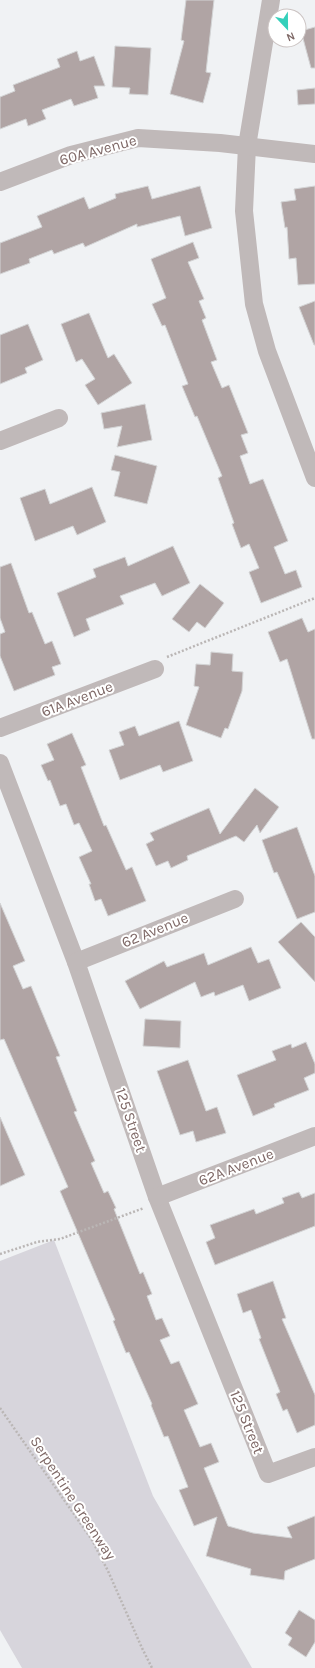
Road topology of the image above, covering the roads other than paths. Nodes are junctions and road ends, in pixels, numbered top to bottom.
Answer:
1 (271, 0) edge
2 (247, 146) junction
3 (315, 154) edge
4 (0, 182) edge
5 (59, 418) dead end
6 (0, 441) edge
7 (311, 457) edge
8 (315, 478) edge
9 (155, 669) road end
10 (0, 728) edge
11 (0, 763) edge
12 (235, 899) dead end
13 (76, 962) junction
14 (315, 1136) edge
15 (152, 1202) junction
16 (315, 1457) edge

1 - 2 street
2 - 3 street, 60A Avenue
2 - 4 street, 60A Avenue
2 - 7 street
5 - 6 street
7 - 8 street
9 - 10 street, 61A Avenue
11 - 13 street, 125 Street
12 - 13 street, 62 Avenue
13 - 15 street, 125 Street
14 - 15 street, 62A Avenue
15 - 16 street, 125 Street

